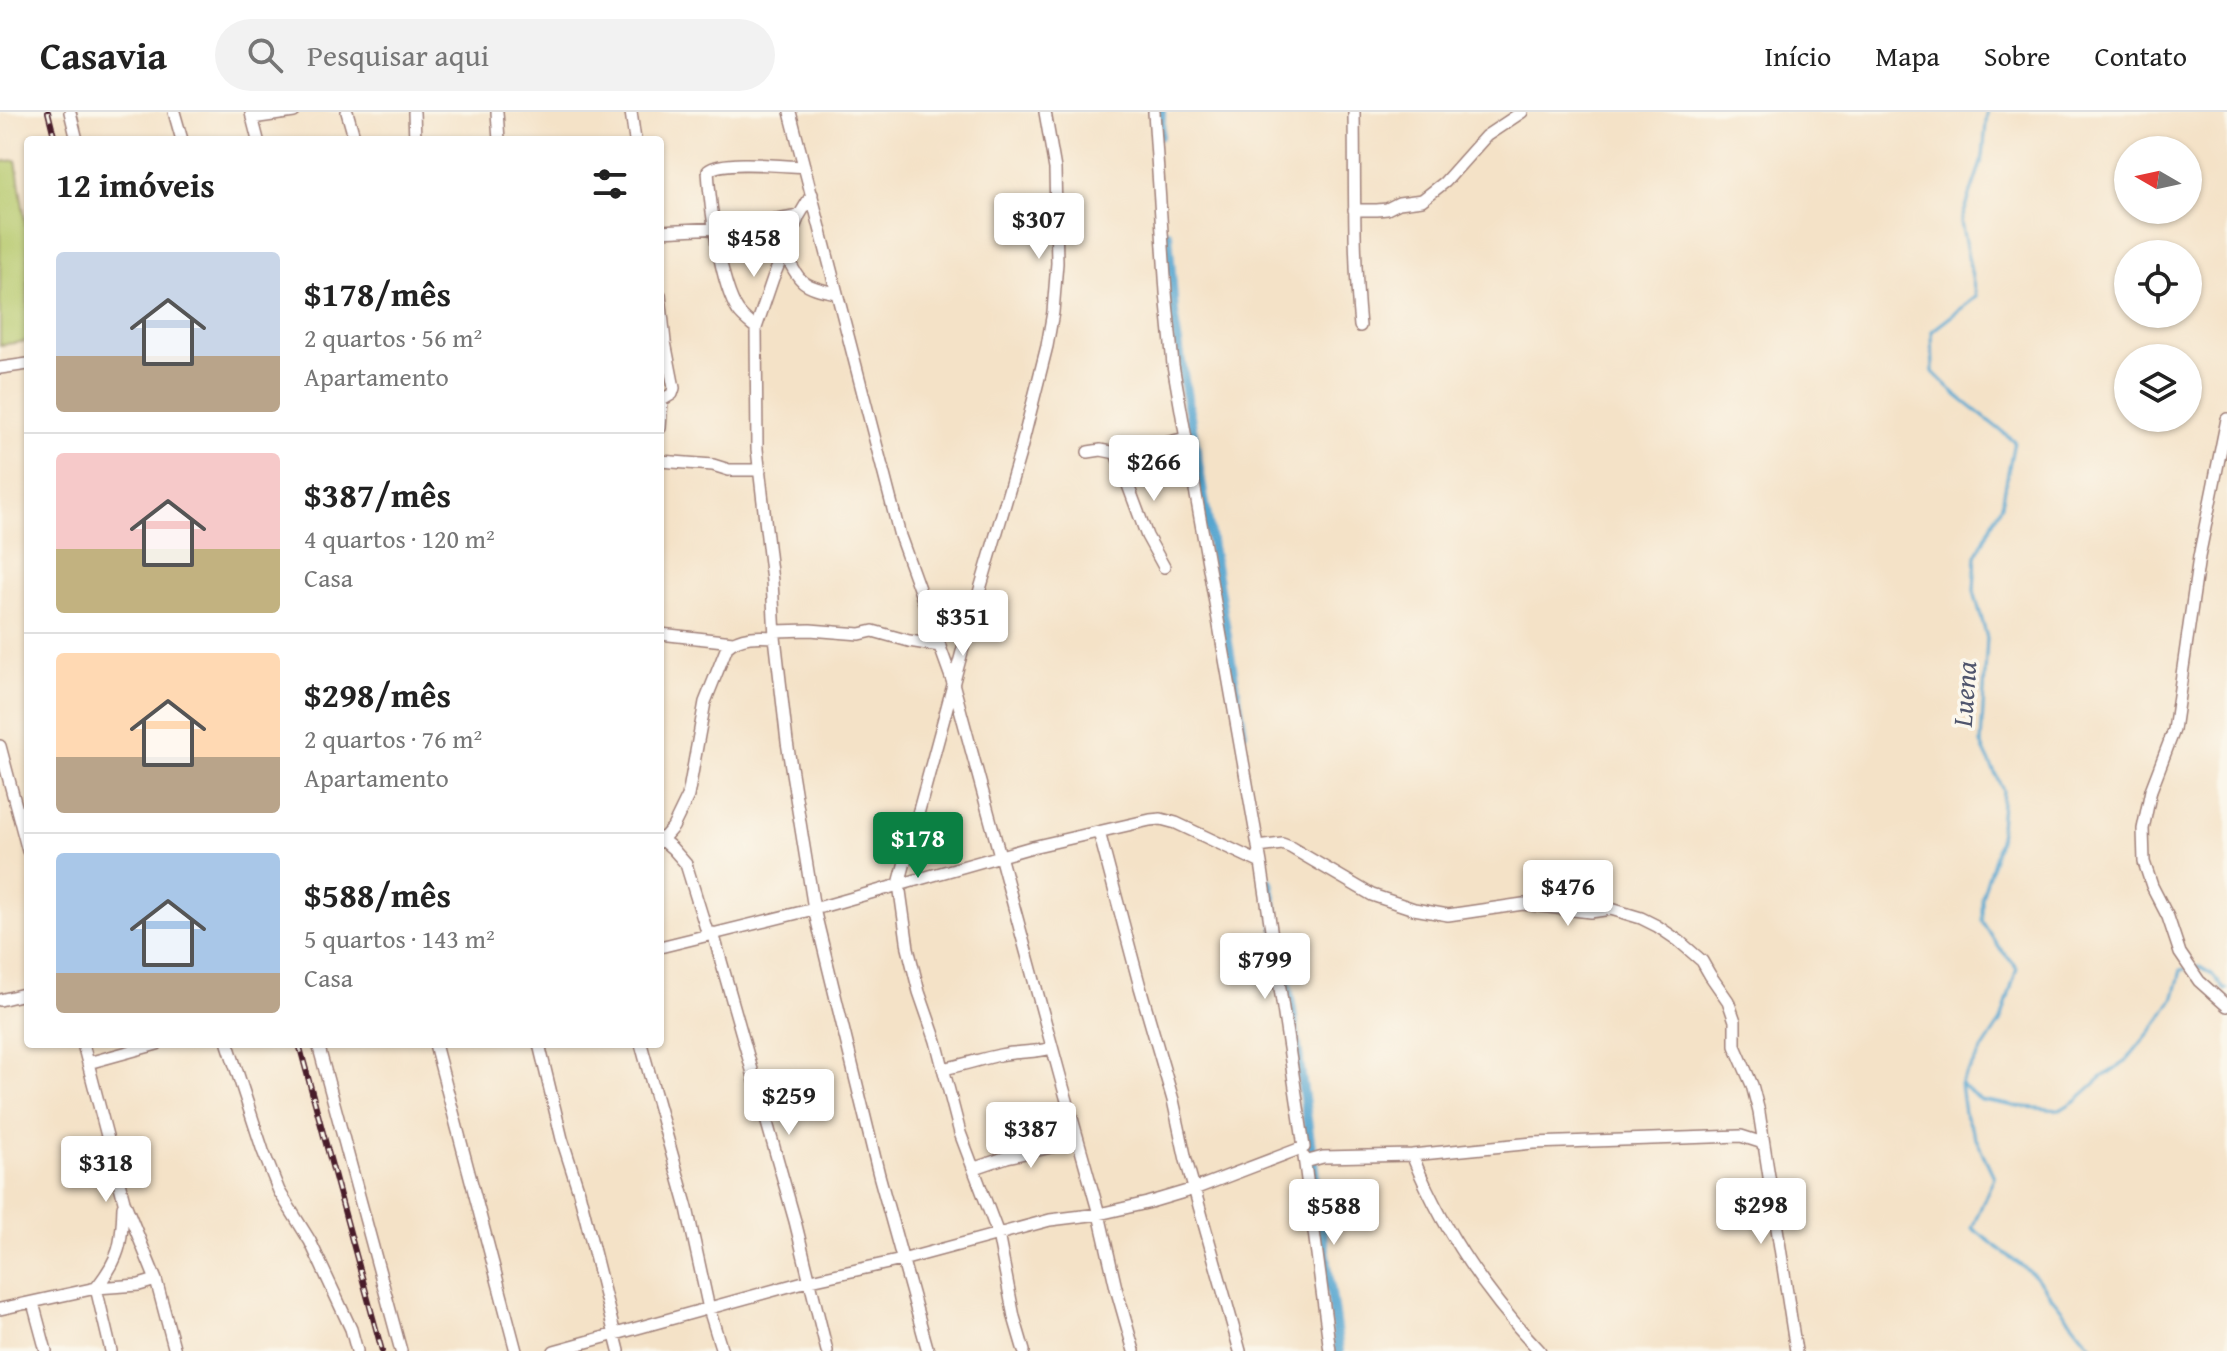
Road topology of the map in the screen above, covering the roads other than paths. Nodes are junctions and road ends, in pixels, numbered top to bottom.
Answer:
1 (70, 112) edge
2 (174, 112) edge
3 (294, 112) edge
4 (347, 112) edge
5 (414, 112) edge
6 (497, 112) edge
7 (631, 112) edge
8 (790, 112) edge
9 (1045, 112) edge
10 (1154, 112) edge
11 (1354, 112) edge
12 (1522, 112) edge
13 (251, 115) edge
14 (76, 136) edge
15 (181, 136) edge
16 (257, 136) edge
17 (354, 136) edge
18 (415, 136) edge
19 (499, 136) edge
20 (634, 136) edge
21 (804, 167) junction
22 (812, 194) junction
23 (1354, 210) junction
24 (799, 216) junction
25 (715, 229) junction
26 (664, 231) edge
27 (784, 251) junction
28 (836, 293) junction
29 (1360, 326) dead end
30 (756, 328) junction
31 (664, 333) edge
32 (24, 365) edge
33 (0, 368) edge
34 (664, 399) edge
35 (2227, 419) edge
36 (1186, 438) junction
37 (1088, 452) dead end
38 (1116, 453) junction
39 (664, 461) edge
40 (760, 470) junction
41 (1164, 567) dead end
42 (664, 634) edge
43 (775, 634) junction
44 (733, 642) junction
45 (940, 646) junction
46 (953, 683) junction
47 (0, 746) edge
48 (1099, 832) junction
49 (24, 836) edge
50 (664, 837) edge
51 (664, 842) edge
52 (1258, 847) junction
53 (1000, 856) junction
54 (1261, 863) junction
55 (899, 884) junction
56 (814, 909) junction
57 (710, 934) junction
58 (664, 946) edge
59 (24, 994) edge
60 (0, 1000) edge
61 (2227, 1006) edge
62 (84, 1048) edge
63 (142, 1048) edge
64 (229, 1048) edge
65 (319, 1048) edge
66 (436, 1048) edge
67 (540, 1048) edge
68 (642, 1048) edge
69 (1052, 1048) junction
70 (88, 1063) junction
71 (943, 1069) junction
72 (1078, 1141) junction
73 (1764, 1146) junction
74 (1304, 1147) junction
75 (1412, 1155) junction
76 (1305, 1162) junction
77 (975, 1168) junction
78 (1194, 1189) junction
79 (124, 1201) junction
80 (1099, 1214) junction
81 (998, 1234) junction
82 (902, 1260) junction
83 (156, 1280) junction
84 (811, 1280) junction
85 (96, 1288) junction
86 (33, 1303) junction
87 (0, 1309) edge
88 (709, 1309) junction
89 (614, 1335) junction
90 (46, 1351) edge
91 (111, 1351) edge
92 (175, 1351) edge
93 (357, 1351) edge
94 (401, 1351) edge
95 (516, 1351) edge
96 (554, 1351) edge
97 (619, 1351) edge
98 (722, 1351) edge
99 (827, 1351) edge
100 (928, 1351) edge
101 (1024, 1351) edge
102 (1134, 1351) edge
103 (1240, 1351) edge
104 (1330, 1351) edge
105 (1540, 1351) edge
106 (1796, 1351) edge

1 - 14 street
2 - 15 street
3 - 13 street
4 - 17 street
5 - 18 street
6 - 19 street
7 - 20 street
8 - 21 street
9 - 46 street
10 - 36 street
11 - 23 street
12 - 23 street
13 - 16 street
21 - 22 street
21 - 25 street
22 - 24 street
22 - 28 street
23 - 29 street
24 - 25 street
24 - 27 street
25 - 26 street
25 - 30 street
27 - 28 street
27 - 30 street
28 - 45 street
30 - 40 street
31 - 34 street
32 - 33 street
35 - 61 street
36 - 38 street
36 - 52 street
37 - 38 street
38 - 41 street
39 - 40 street
40 - 43 street
42 - 44 street
43 - 44 street
43 - 45 street
43 - 56 street
44 - 50 street
45 - 46 street
46 - 53 street
46 - 55 street
47 - 49 street
48 - 53 street
48 - 54 street
48 - 78 street
51 - 57 street
52 - 54 street
52 - 73 street
53 - 55 street
53 - 69 street
54 - 74 street
55 - 56 street
55 - 71 street
56 - 57 street
56 - 82 street
57 - 58 street
57 - 84 street
59 - 60 street
62 - 70 street
63 - 70 street
64 - 93 street
65 - 94 street
66 - 95 street
67 - 89 street
68 - 88 street
69 - 71 street
69 - 72 street
70 - 79 street
71 - 77 street
72 - 77 street
72 - 80 street
73 - 75 street
73 - 106 street
74 - 76 street
74 - 78 street
75 - 76 street
75 - 105 street
76 - 104 street
77 - 81 street
78 - 80 street
78 - 103 street
79 - 83 street
79 - 85 street
80 - 81 street
80 - 102 street
81 - 82 street
81 - 101 street
82 - 84 street
82 - 100 street
83 - 85 street
83 - 92 street
84 - 88 street
84 - 99 street
85 - 86 street
85 - 91 street
86 - 87 street
86 - 90 street
88 - 89 street
88 - 98 street
89 - 96 street
89 - 97 street

